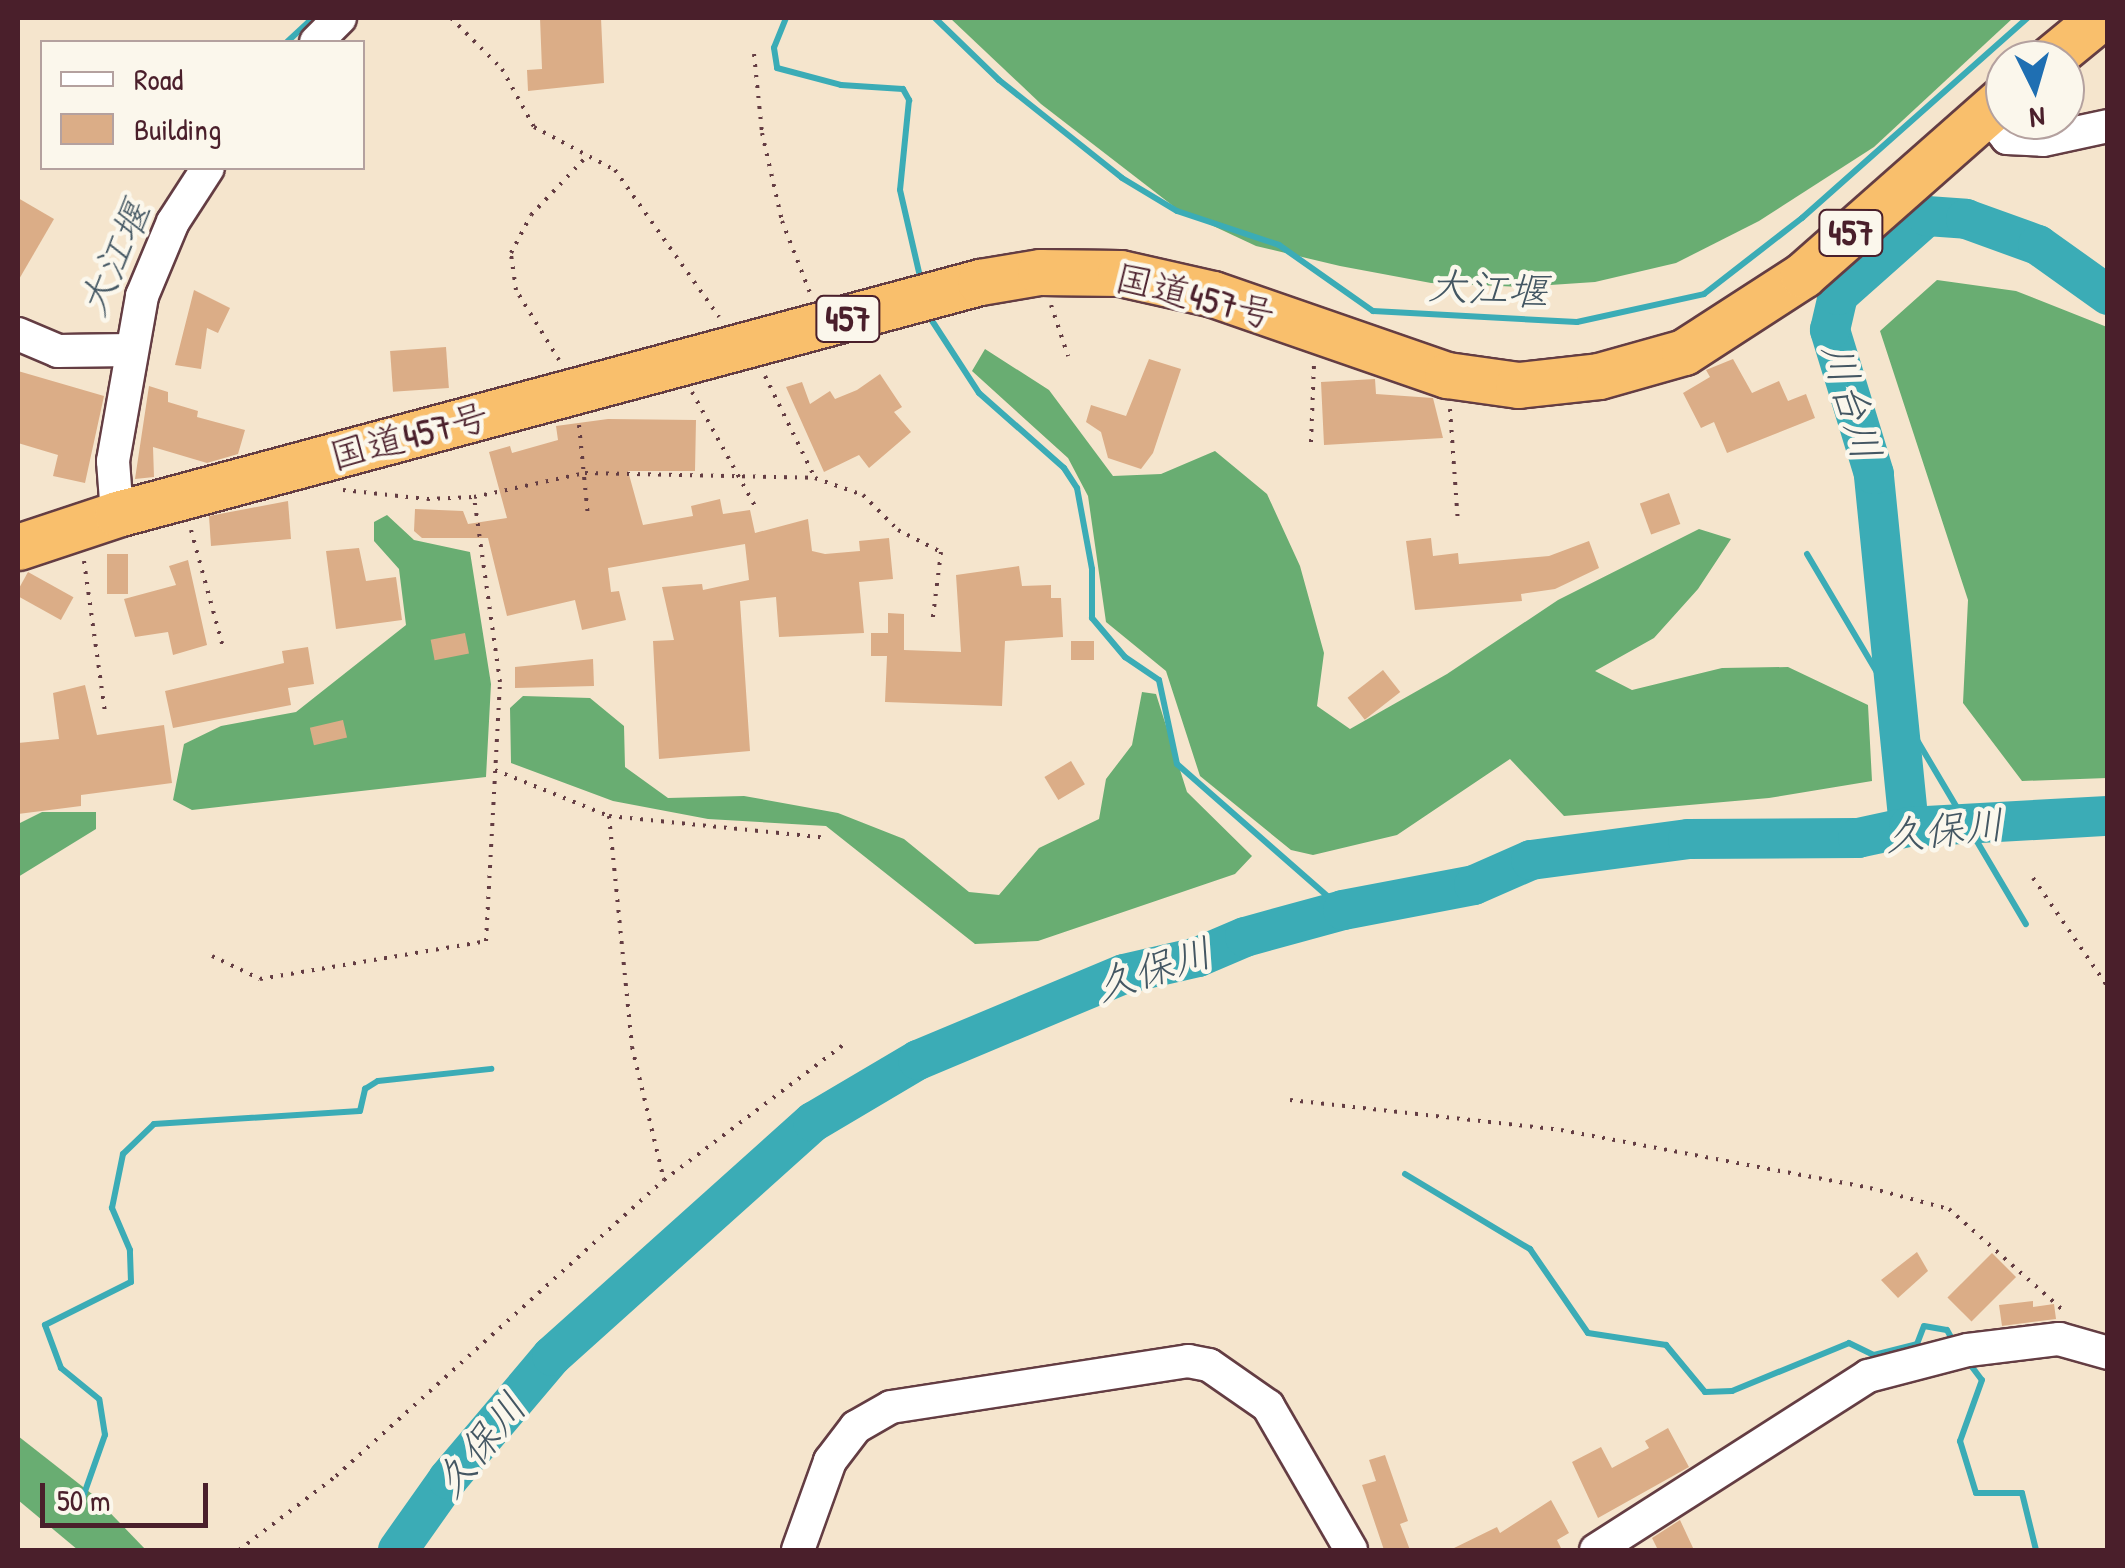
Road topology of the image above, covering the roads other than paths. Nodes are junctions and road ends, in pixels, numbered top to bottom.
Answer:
1 (340, 18) edge
2 (2100, 18) edge
3 (318, 40) edge
4 (2074, 40) edge
5 (1985, 115) edge
6 (207, 170) edge
7 (18, 334) edge
8 (131, 350) junction
9 (97, 520) junction
10 (18, 546) edge
11 (2105, 1352) edge
12 (798, 1550) edge
13 (1352, 1550) edge
14 (1596, 1550) edge

1 - 3 street
2 - 4 highway
5 - 9 highway, 国道457号 / 457
6 - 8 street
7 - 8 street
8 - 9 street
9 - 10 highway, 国道457号 / 457
11 - 14 street
12 - 13 street

